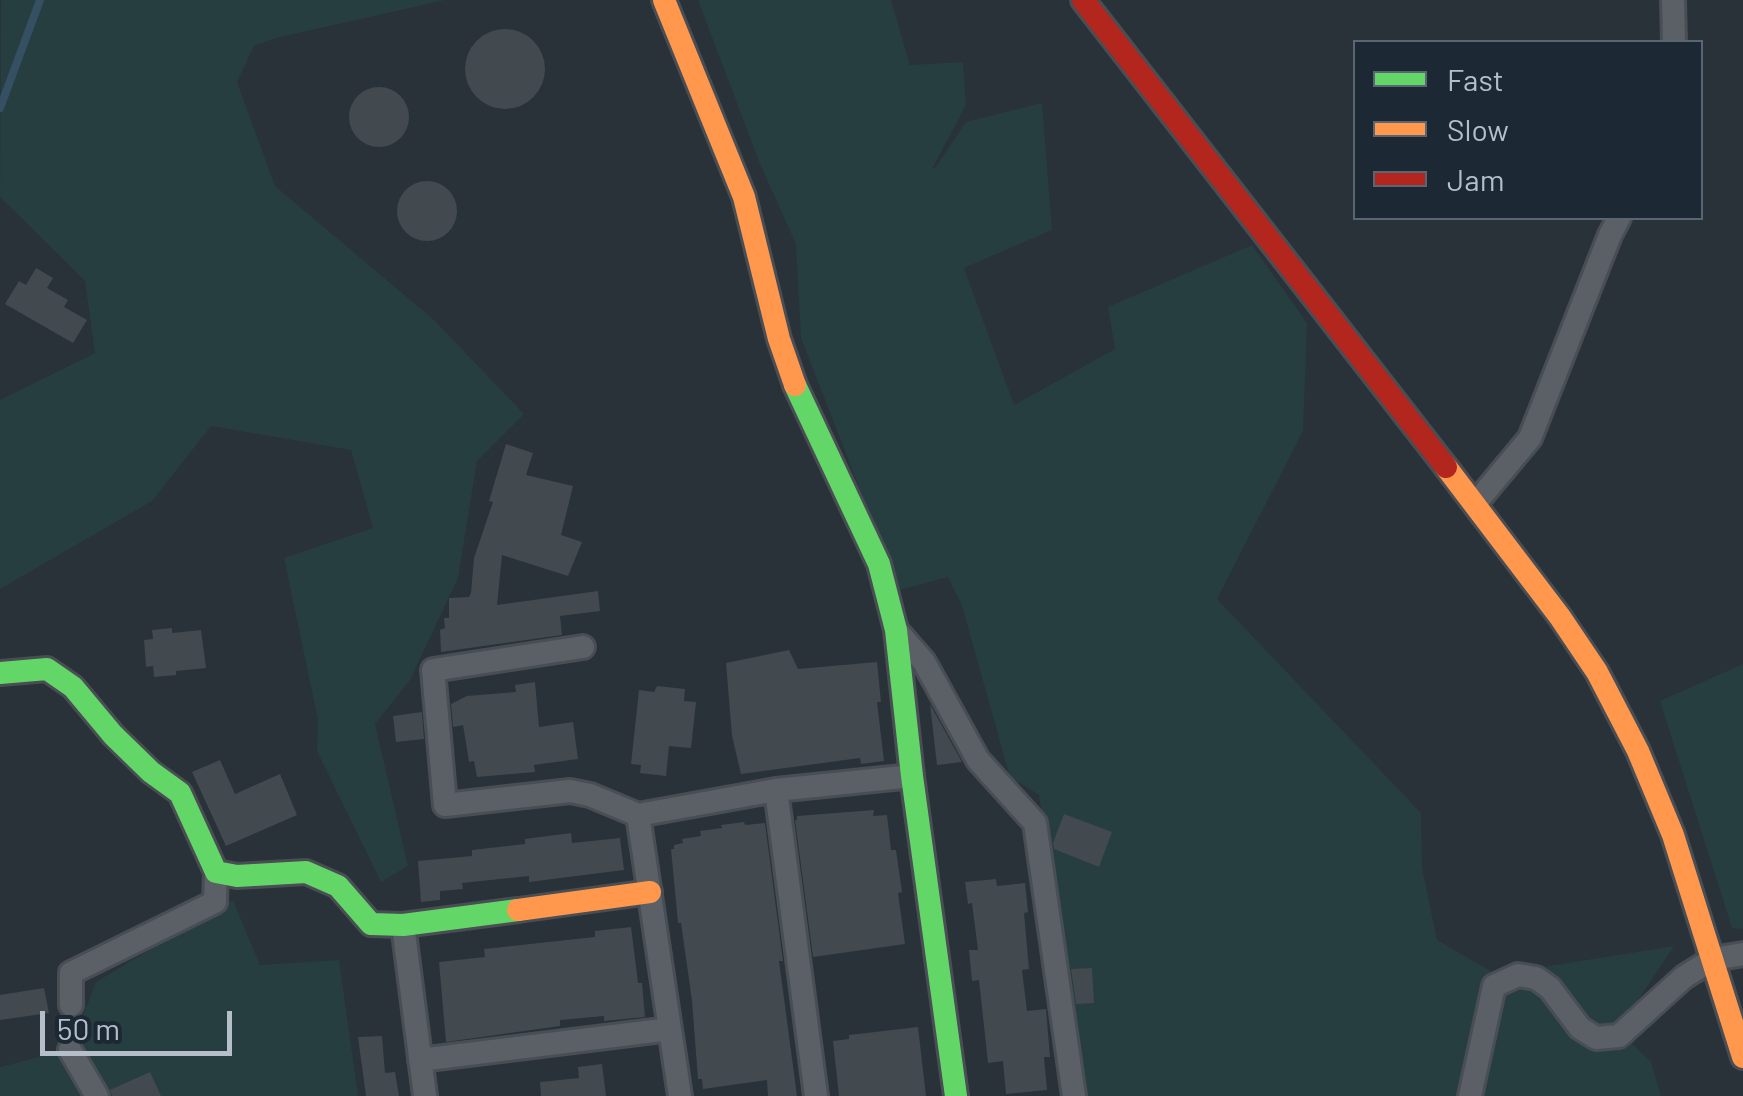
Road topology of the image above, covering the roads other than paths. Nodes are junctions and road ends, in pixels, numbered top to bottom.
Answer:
1 (664, 0) edge
2 (1083, 0) edge
3 (1673, 0) edge
4 (1674, 40) edge
5 (1618, 220) edge
6 (1475, 504) junction
7 (896, 630) junction
8 (583, 647) dead end
9 (0, 673) edge
10 (912, 776) junction
11 (776, 790) junction
12 (638, 814) junction
13 (216, 872) junction
14 (650, 892) junction
15 (403, 925) junction
16 (1743, 954) edge
17 (1713, 958) junction
18 (71, 1005) dead end
19 (670, 1029) junction
20 (70, 1050) dead end
21 (1743, 1057) edge
22 (420, 1060) junction
23 (97, 1096) edge
24 (425, 1096) edge
25 (680, 1096) edge
26 (816, 1096) edge
27 (956, 1096) edge
28 (1074, 1096) edge
29 (1470, 1096) edge

1 - 7 street
2 - 6 street
3 - 4 street
5 - 6 street
6 - 17 street
7 - 10 street
7 - 28 street
8 - 12 street
9 - 13 street
10 - 11 street
10 - 27 street
11 - 12 street
11 - 26 street
12 - 14 street
13 - 15 street
13 - 18 street
14 - 15 street
14 - 19 street
15 - 22 street
16 - 17 street
17 - 21 street
17 - 29 street
19 - 22 street
19 - 25 street
20 - 23 street
22 - 24 street

